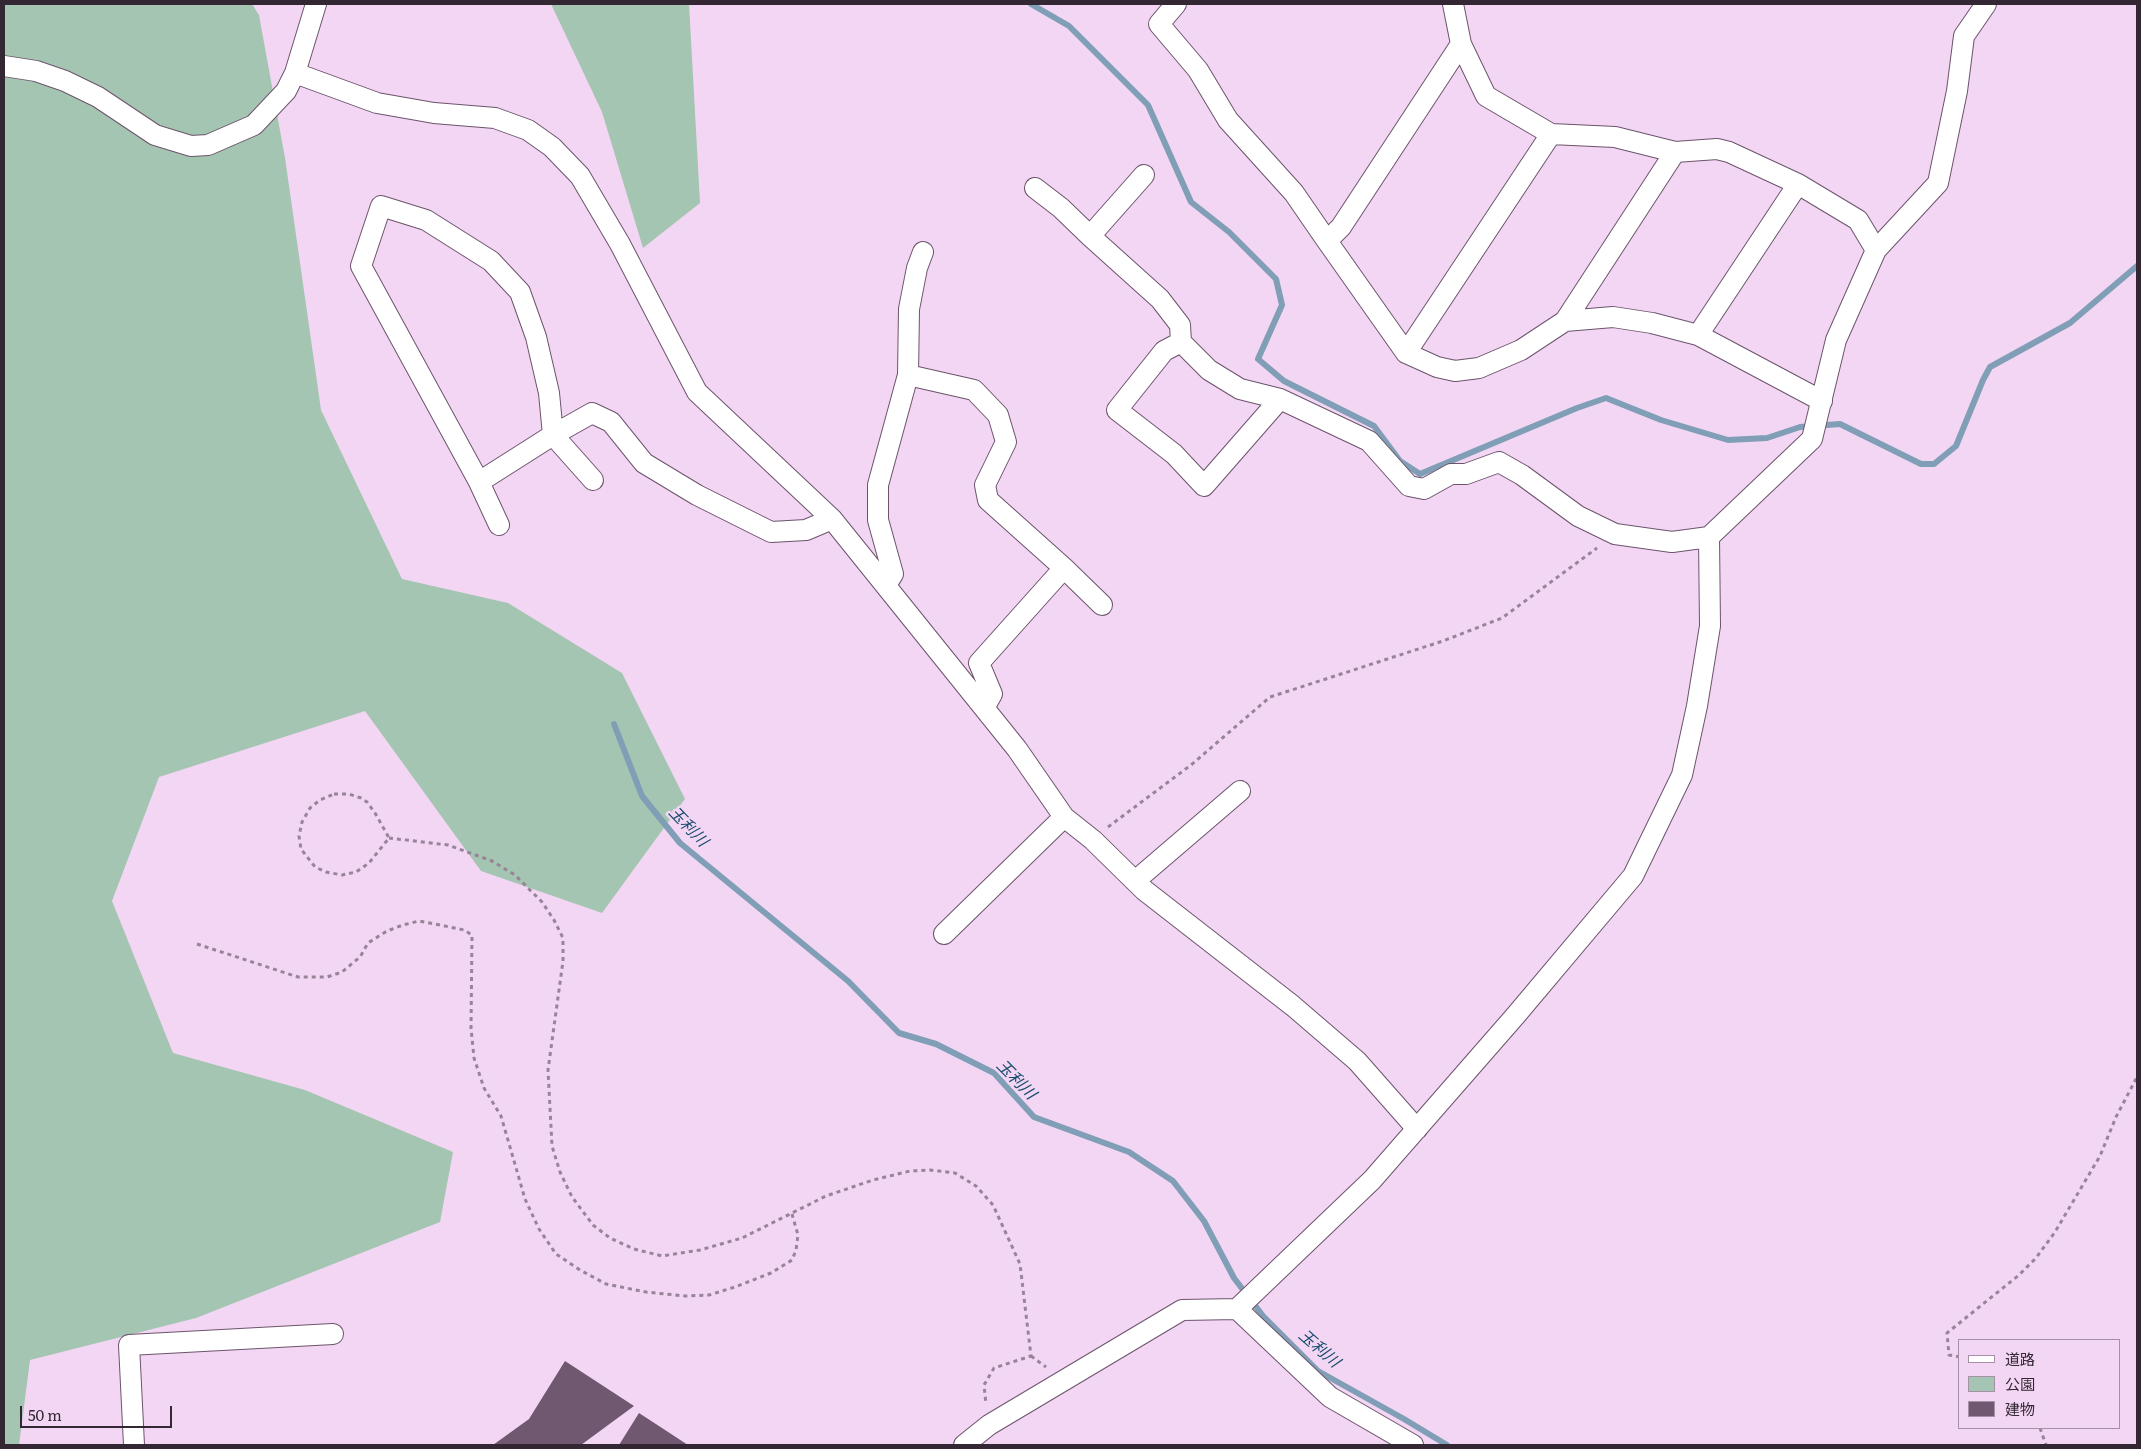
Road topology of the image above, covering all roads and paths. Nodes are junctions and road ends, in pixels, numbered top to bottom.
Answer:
1 (316, 4) edge
2 (1176, 4) edge
3 (1453, 4) edge
4 (1986, 4) edge
5 (1461, 44) junction
6 (4, 66) edge
7 (295, 73) junction
8 (1551, 134) junction
9 (1675, 152) junction
10 (1144, 175) dead end
11 (1798, 184) junction
12 (1035, 188) dead end
13 (1090, 236) junction
14 (1327, 241) junction
15 (1876, 250) junction
16 (923, 252) dead end
17 (1565, 321) junction
18 (1698, 335) junction
19 (1181, 342) junction
20 (1406, 353) junction
21 (908, 375) junction
22 (1280, 399) junction
23 (1822, 400) junction
24 (553, 435) junction
25 (593, 480) dead end
26 (479, 482) junction
27 (832, 519) junction
28 (499, 525) dead end
29 (1615, 534) junction
30 (1709, 537) junction
31 (1064, 568) junction
32 (886, 585) junction
33 (1102, 605) dead end
34 (984, 708) junction
35 (1240, 791) dead end
36 (1064, 817) junction
37 (389, 838) junction
38 (1093, 840) junction
39 (1135, 881) junction
40 (944, 934) dead end
41 (196, 944) dead end
42 (2137, 1077) edge
43 (1417, 1129) junction
44 (792, 1214) junction
45 (1237, 1309) junction
46 (333, 1334) dead end
47 (1958, 1357) edge
48 (989, 1425) junction
49 (2040, 1429) edge
50 (134, 1445) edge
51 (964, 1445) edge
52 (1413, 1445) edge
53 (2046, 1445) edge

1 - 7 street
2 - 14 street
3 - 5 street
4 - 15 street
5 - 8 street
5 - 14 street
6 - 7 street
7 - 27 street
8 - 9 street
8 - 20 street
9 - 11 street
9 - 17 street
10 - 13 street
11 - 15 street
11 - 18 street
12 - 13 street
13 - 19 street
14 - 20 street
15 - 23 street
16 - 21 street
17 - 18 street
17 - 20 street
18 - 23 street
19 - 22 street
19 - 22 street
21 - 31 street
21 - 32 street
22 - 29 street
23 - 30 street
24 - 25 street
24 - 26 street
24 - 26 street
24 - 27 street
26 - 28 street
27 - 32 street
29 - 30 street
29 - 38 path
30 - 43 street
31 - 33 street
31 - 34 street
32 - 34 street
34 - 36 street
35 - 39 street
36 - 38 street
36 - 40 street
37 - 37 path
37 - 44 path
38 - 39 street
39 - 43 street
41 - 44 path
42 - 47 path
43 - 45 street
44 - 48 path
45 - 48 street
45 - 52 street
46 - 50 street
48 - 51 street
49 - 53 path

